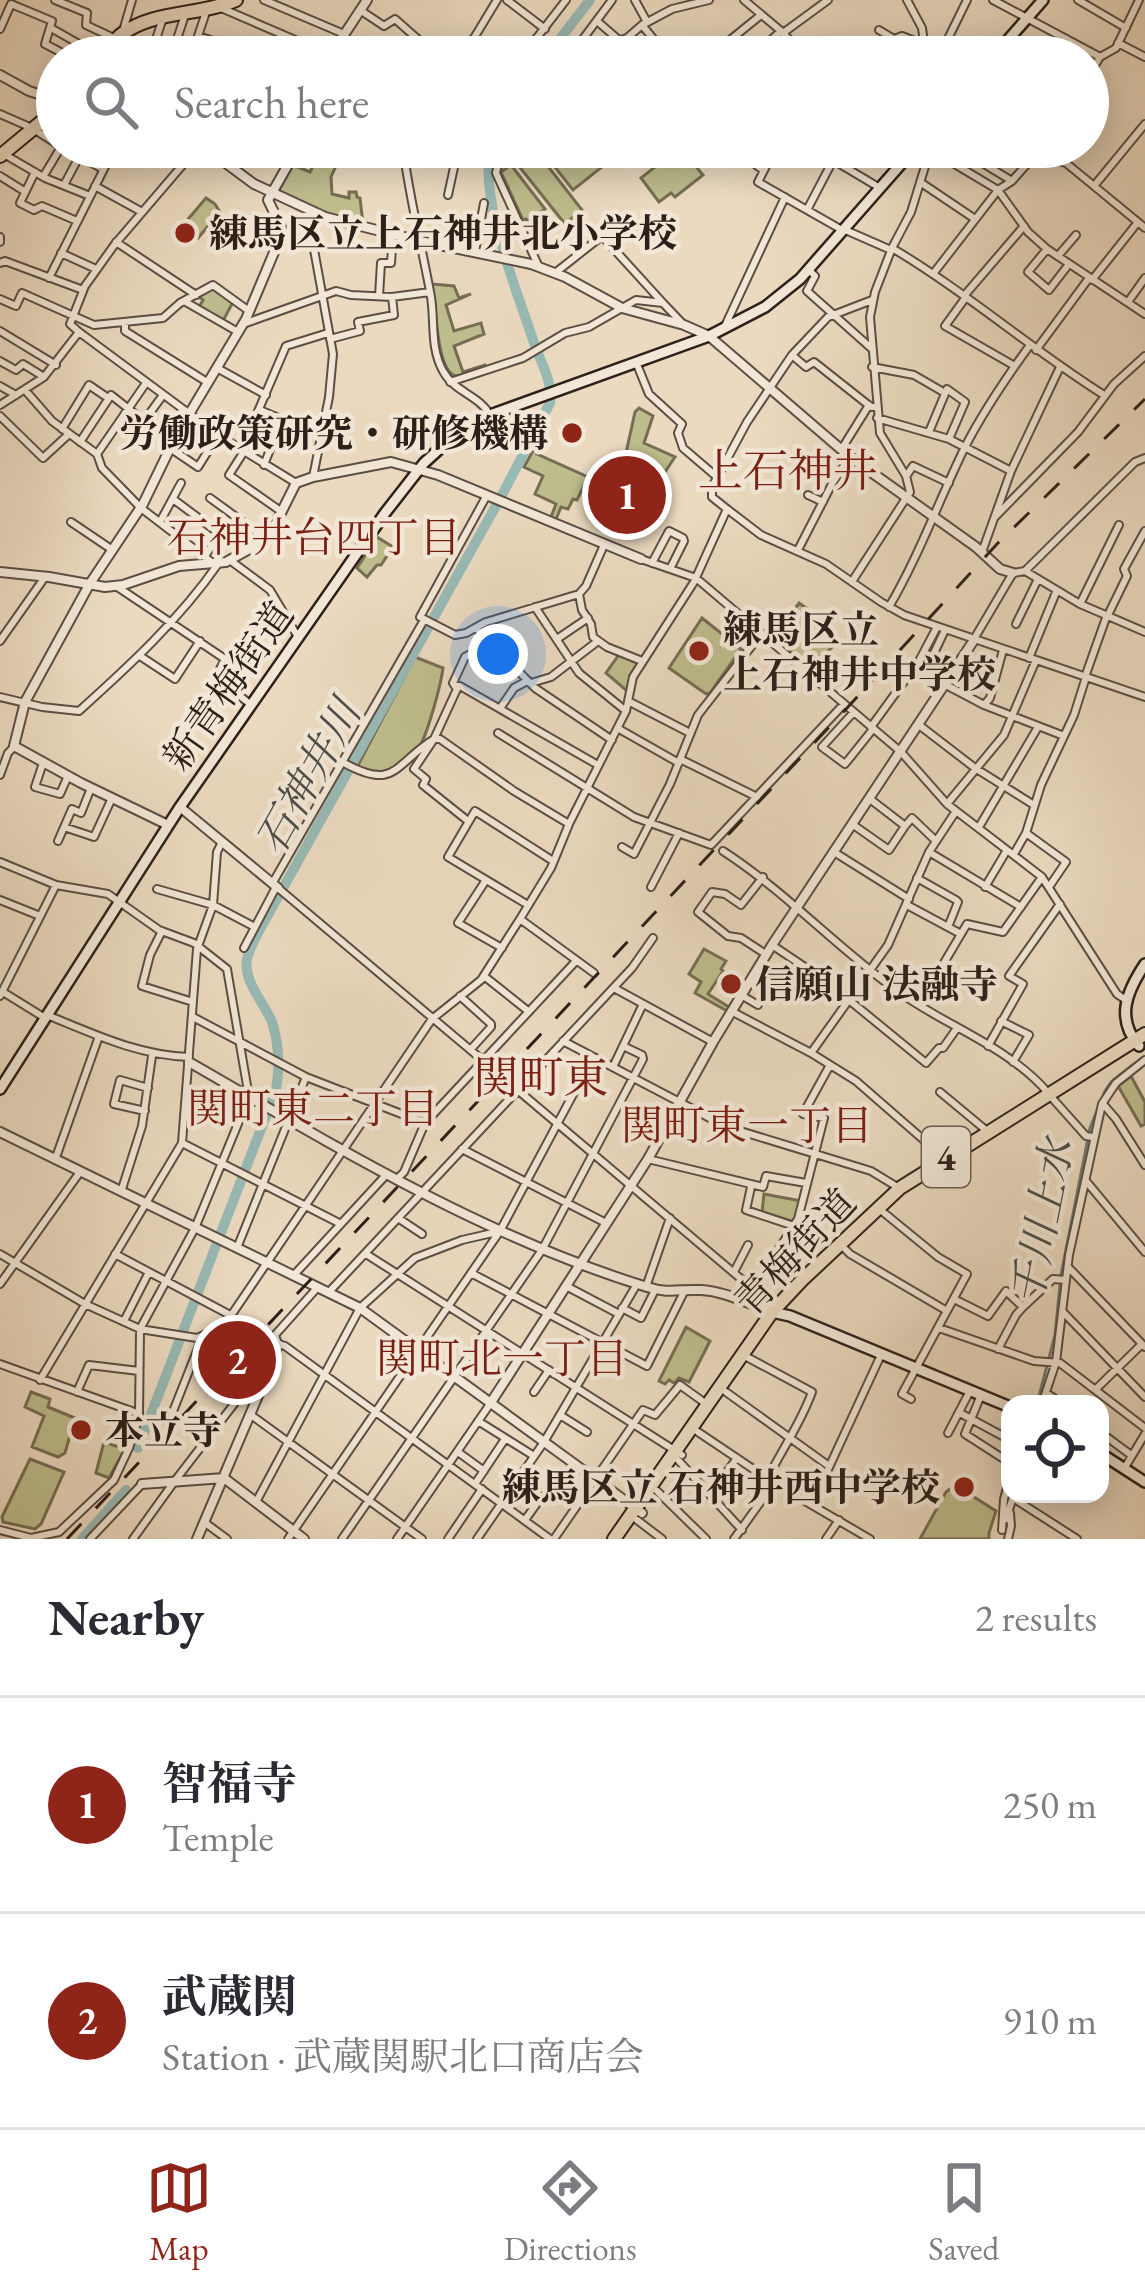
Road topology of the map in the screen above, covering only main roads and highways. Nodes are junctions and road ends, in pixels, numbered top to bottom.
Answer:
1 (236, 0) edge
2 (1043, 0) edge
3 (216, 5) edge
4 (123, 36) edge
5 (1012, 36) edge
6 (36, 125) edge
7 (4, 148) edge
8 (898, 168) edge
9 (1145, 964) edge
10 (1142, 1047) edge
11 (0, 1089) edge
12 (1051, 1096) junction
13 (776, 1313) junction
14 (746, 1356) junction
15 (1001, 1403) edge
16 (679, 1455) junction
17 (1109, 1459) edge
18 (1145, 1482) edge
19 (638, 1514) junction
20 (614, 1539) edge
21 (624, 1539) edge

1 - 3 main road
2 - 5 main road
3 - 4 main road
6 - 7 main road
8 - 11 main road, 新青梅街道
9 - 10 main road
10 - 12 main road, 青梅街道 / 4
12 - 13 main road, 青梅街道 / 4
12 - 13 main road, 青梅街道 / 4
13 - 14 main road, 青梅街道 / 4
13 - 15 main road
14 - 16 main road, 青梅街道 / 4
14 - 16 main road, 青梅街道 / 4
16 - 19 main road, 青梅街道 / 4
16 - 19 main road, 青梅街道 / 4
17 - 18 main road
19 - 20 main road, 青梅街道 / 4
19 - 21 main road, 青梅街道 / 4

